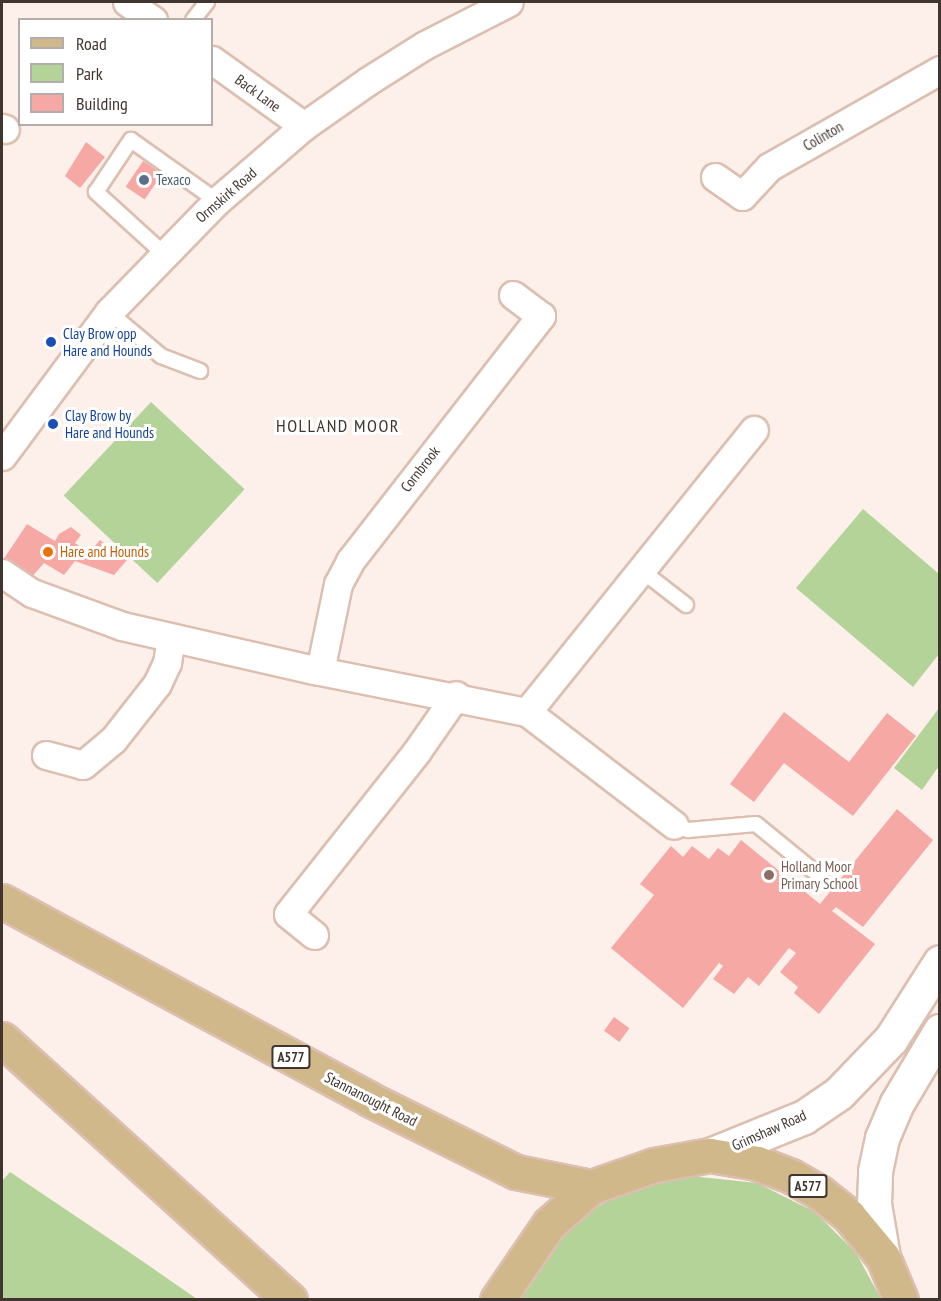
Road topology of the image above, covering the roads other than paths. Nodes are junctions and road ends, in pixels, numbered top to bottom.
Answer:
1 (127, 2) edge
2 (207, 2) edge
3 (509, 2) edge
4 (150, 18) edge
5 (195, 18) edge
6 (213, 61) edge
7 (939, 70) edge
8 (304, 126) junction
9 (715, 177) dead end
10 (217, 201) junction
11 (164, 253) junction
12 (513, 295) dead end
13 (110, 312) junction
14 (200, 371) dead end
15 (754, 430) dead end
16 (2, 456) edge
17 (642, 570) junction
18 (2, 573) edge
19 (686, 605) dead end
20 (171, 638) junction
21 (320, 671) junction
22 (456, 695) junction
23 (527, 712) junction
24 (46, 754) dead end
25 (675, 825) joint
26 (821, 877) dead end
27 (2, 901) edge
28 (314, 935) dead end
29 (939, 962) edge
30 (939, 1031) edge
31 (2, 1039) edge
32 (710, 1155) junction
33 (591, 1187) junction
34 (883, 1257) junction
35 (290, 1299) edge
36 (497, 1299) edge
37 (901, 1299) edge

1 - 4 street
2 - 5 lane
3 - 8 street, Ormskirk Road
6 - 8 street, Back Lane
7 - 9 street, Colinton
8 - 10 street, Ormskirk Road
10 - 11 street, Ormskirk Road
10 - 11 lane
11 - 13 street, Ormskirk Road
12 - 21 street, Cornbrook
13 - 14 lane
13 - 16 street, Ormskirk Road
15 - 17 street
17 - 19 lane
17 - 23 street
18 - 20 street
20 - 21 street
20 - 24 street
21 - 22 street
22 - 23 street
22 - 28 street
23 - 25 street
25 - 26 lane
27 - 33 main road, Stannanought Road / A577
29 - 32 main road, Grimshaw Road
30 - 34 main road
31 - 35 main road
32 - 33 main road, A577
32 - 34 main road, A577
33 - 36 main road, A577
34 - 37 main road, A577

